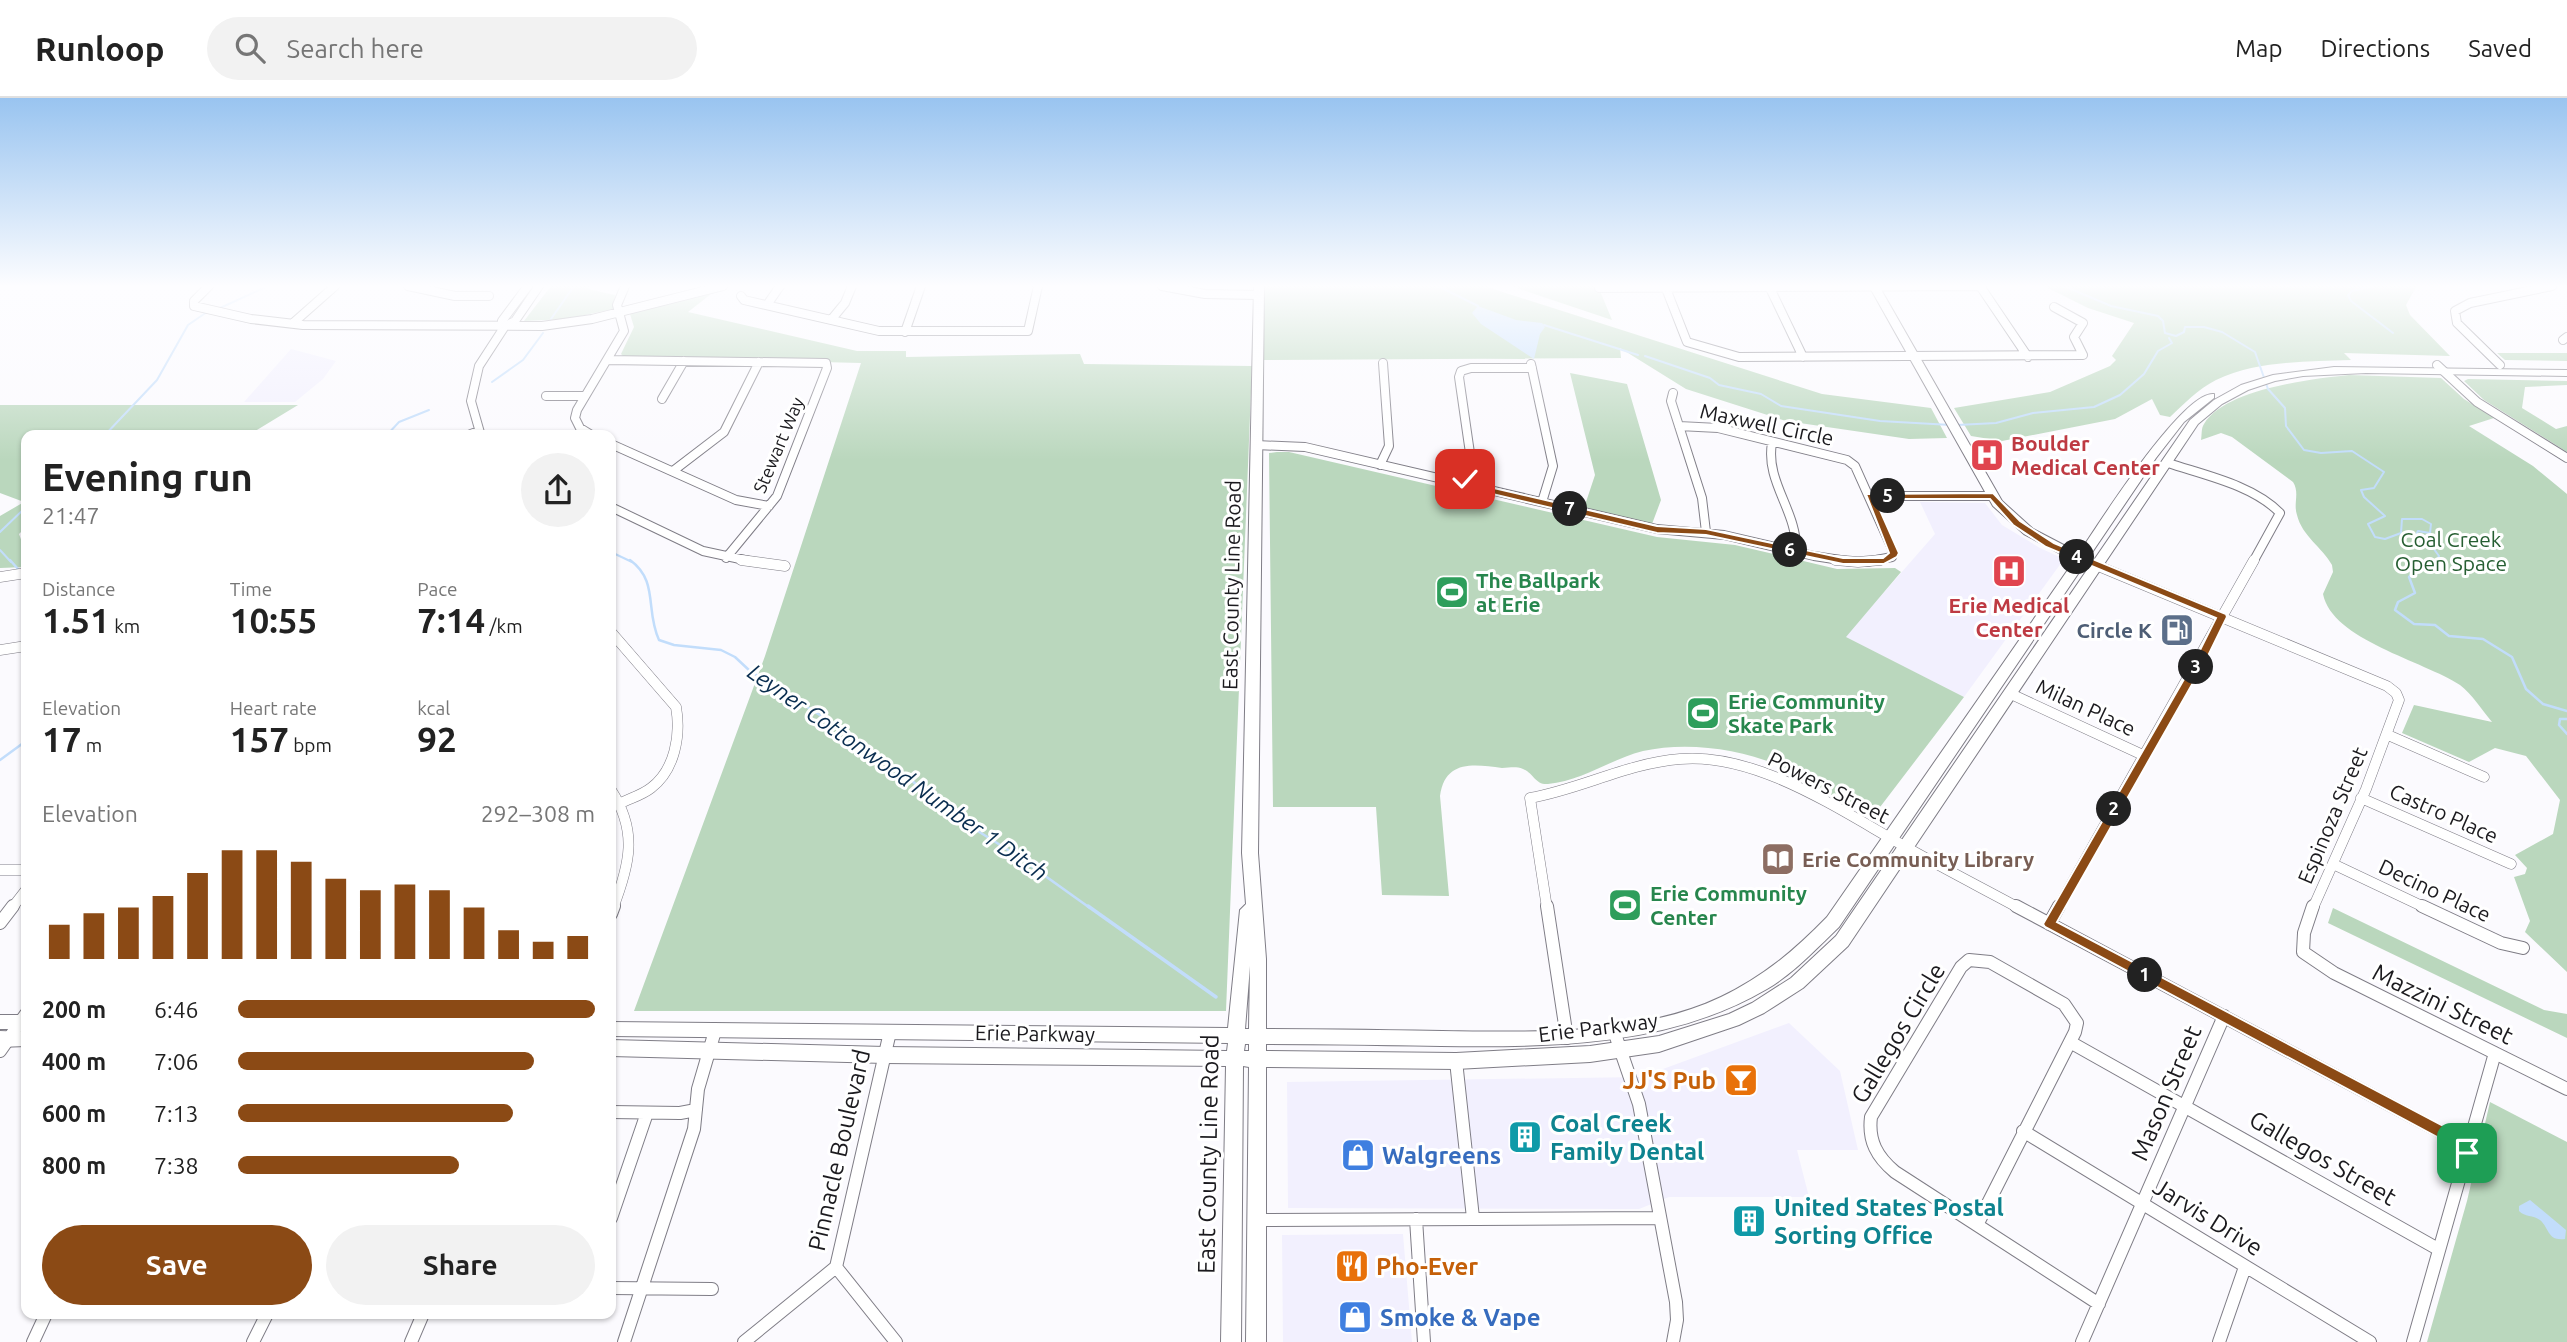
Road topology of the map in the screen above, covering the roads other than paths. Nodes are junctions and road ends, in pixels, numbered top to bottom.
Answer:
1 (493, 344) edge
2 (616, 344) edge
3 (1258, 344) edge
4 (1691, 344) edge
5 (1797, 344) edge
6 (1908, 344) edge
7 (2019, 344) edge
8 (2078, 344) edge
9 (2479, 344) edge
10 (1803, 357) junction
11 (1915, 357) junction
12 (2028, 358) junction
13 (607, 360) junction
14 (684, 361) junction
15 (759, 362) junction
16 (1383, 363) dead end
17 (2500, 365) junction
18 (2567, 366) edge
19 (2440, 368) junction
20 (2567, 373) edge
21 (2235, 388) junction
22 (1673, 393) dead end
23 (546, 396) dead end
24 (585, 396) junction
25 (662, 399) dead end
26 (1679, 426) junction
27 (478, 430) edge
28 (583, 430) edge
29 (1772, 443) junction
30 (1256, 445) junction
31 (616, 446) edge
32 (2567, 458) edge
33 (2168, 463) junction
34 (1380, 465) junction
35 (673, 471) junction
36 (1462, 484) junction
37 (1869, 496) junction
38 (1993, 496) junction
39 (1542, 502) junction
40 (769, 506) junction
41 (616, 509) edge
42 (1706, 532) junction
43 (1796, 551) junction
44 (726, 558) junction
45 (2083, 560) junction
46 (785, 566) dead end
47 (2098, 566) junction
48 (21, 574) edge
49 (0, 577) edge
50 (2222, 617) junction
51 (616, 638) edge
52 (21, 647) edge
53 (0, 650) edge
54 (2011, 694) junction
55 (2388, 735) junction
56 (2145, 756) junction
57 (2484, 777) dead end
58 (616, 796) edge
59 (2361, 798) junction
60 (621, 803) junction
61 (1889, 840) junction
62 (1907, 849) junction
63 (2333, 864) junction
64 (2511, 864) dead end
65 (0, 870) edge
66 (21, 870) edge
67 (1251, 884) junction
68 (21, 896) edge
69 (616, 901) edge
70 (0, 923) edge
71 (2049, 924) junction
72 (2523, 948) dead end
73 (2303, 952) joint
74 (2224, 1016) junction
75 (21, 1019) edge
76 (0, 1022) edge
77 (21, 1024) edge
78 (616, 1029) edge
79 (715, 1031) junction
80 (890, 1032) junction
81 (1615, 1034) junction
82 (1237, 1035) junction
83 (1257, 1035) junction
84 (1567, 1038) junction
85 (9, 1042) edge
86 (2070, 1042) junction
87 (616, 1048) edge
88 (708, 1050) junction
89 (1621, 1051) junction
90 (2495, 1053) junction
91 (885, 1055) junction
92 (1236, 1057) junction
93 (1256, 1057) junction
94 (1457, 1061) junction
95 (2567, 1089) edge
96 (2186, 1106) junction
97 (696, 1110) junction
98 (616, 1112) edge
99 (647, 1113) junction
100 (2023, 1131) junction
101 (2469, 1147) junction
102 (616, 1203) edge
103 (2143, 1204) junction
104 (1660, 1218) junction
105 (1416, 1219) junction
106 (1473, 1219) junction
107 (1256, 1220) junction
108 (1977, 1225) junction
109 (2438, 1249) junction
110 (835, 1267) junction
111 (2245, 1267) junction
112 (616, 1287) edge
113 (642, 1288) junction
114 (712, 1289) dead end
115 (2099, 1304) junction
116 (44, 1319) edge
117 (264, 1319) edge
118 (421, 1319) edge
119 (33, 1342) edge
120 (253, 1342) edge
121 (411, 1342) edge
122 (624, 1342) edge
123 (744, 1342) edge
124 (896, 1342) edge
125 (1231, 1342) edge
126 (1255, 1342) edge
127 (1424, 1342) edge
128 (1673, 1342) edge
129 (2082, 1342) edge
130 (2219, 1342) edge
131 (2370, 1342) edge
132 (2413, 1342) edge

1 - 27 street
2 - 13 street
3 - 30 main road, East County Line Road
4 - 10 street
5 - 10 street
6 - 11 main road
7 - 12 street
8 - 12 street
9 - 17 street
10 - 11 street
11 - 12 street
11 - 38 main road
13 - 14 street, Stewart Way
13 - 24 street
14 - 15 street, Stewart Way
14 - 25 street
15 - 35 street
15 - 40 street, Stewart Way
16 - 34 street
17 - 18 main road, Erie Parkway
17 - 19 main road, Erie Parkway
19 - 20 main road, Erie Parkway
19 - 21 main road, Erie Parkway
19 - 32 street
21 - 33 main road, Erie Parkway
21 - 45 main road, Erie Parkway
22 - 26 street, Maxwell Circle
23 - 24 street
24 - 28 street
26 - 29 street, Maxwell Circle
26 - 42 street, Maxwell Circle
29 - 37 street, Maxwell Circle
29 - 43 street
30 - 34 street
30 - 67 main road, East County Line Road
31 - 35 street
33 - 47 main road, Erie Parkway
33 - 50 street
34 - 36 street
35 - 40 street
36 - 39 street
36 - 39 street
37 - 38 street
37 - 43 street, Maxwell Circle
38 - 45 main road
39 - 42 street
40 - 44 street
41 - 44 street
42 - 43 street
44 - 46 street
45 - 47 main road
45 - 61 main road, Erie Parkway
47 - 50 street
47 - 54 main road, Erie Parkway
48 - 49 street
50 - 55 street, Espinoza Street
50 - 56 street
51 - 60 street
52 - 53 street
54 - 56 street, Milan Place
54 - 62 main road, Erie Parkway
55 - 57 street
55 - 59 street, Espinoza Street
56 - 71 street
58 - 60 street
59 - 63 street, Espinoza Street
59 - 64 street, Castro Place
60 - 69 street
61 - 62 street, Powers Street
61 - 81 main road, Erie Parkway
61 - 84 street, Powers Street
62 - 71 street, Powers Street
62 - 89 main road, Erie Parkway
63 - 72 street, Decino Place
63 - 73 street, Espinoza Street
65 - 66 street
67 - 82 main road, East County Line Road
67 - 83 main road, East County Line Road
68 - 70 street
71 - 74 street, Powers Street
73 - 90 street, Mazzini Street
74 - 96 street, Mason Street
74 - 101 street, Powers Street
75 - 76 main road
77 - 85 street
78 - 79 main road, Erie Parkway
79 - 80 main road, Erie Parkway
79 - 88 street
80 - 82 main road, Erie Parkway
80 - 91 street, Pinnacle Boulevard
81 - 84 main road, Erie Parkway
81 - 89 street
82 - 83 main road, Erie Parkway
82 - 92 main road, East County Line Road
83 - 84 main road, Erie Parkway
83 - 93 main road, East County Line Road
86 - 96 street
86 - 100 street
86 - 108 street, Gallegos Circle
87 - 88 main road, Erie Parkway
88 - 91 main road, Erie Parkway
88 - 97 street
89 - 94 main road, Erie Parkway
89 - 104 street
90 - 95 street, Mazzini Street
90 - 101 street
91 - 92 main road, Erie Parkway
91 - 110 street, Pinnacle Boulevard
92 - 93 main road, Erie Parkway
92 - 125 main road, East County Line Road
93 - 94 main road, Erie Parkway
93 - 107 main road, East County Line Road
94 - 106 street
96 - 103 street, Mason Street
96 - 109 street, Gallegos Street
97 - 99 street
97 - 113 street
98 - 99 street
99 - 102 street
100 - 103 street, Jarvis Drive
100 - 108 street
101 - 109 street
103 - 111 street, Jarvis Drive
103 - 115 street, Mason Street
104 - 106 street
104 - 128 street
105 - 106 street
105 - 107 street
105 - 127 street
107 - 126 main road, East County Line Road
108 - 115 street, Gallegos Circle
109 - 132 street
110 - 123 street
110 - 124 street, Pinnacle Boulevard
111 - 130 street
111 - 131 street, Jarvis Drive
112 - 113 street
113 - 114 street
113 - 122 street
115 - 129 street, Mason Street
116 - 119 street
117 - 120 street
118 - 121 street

